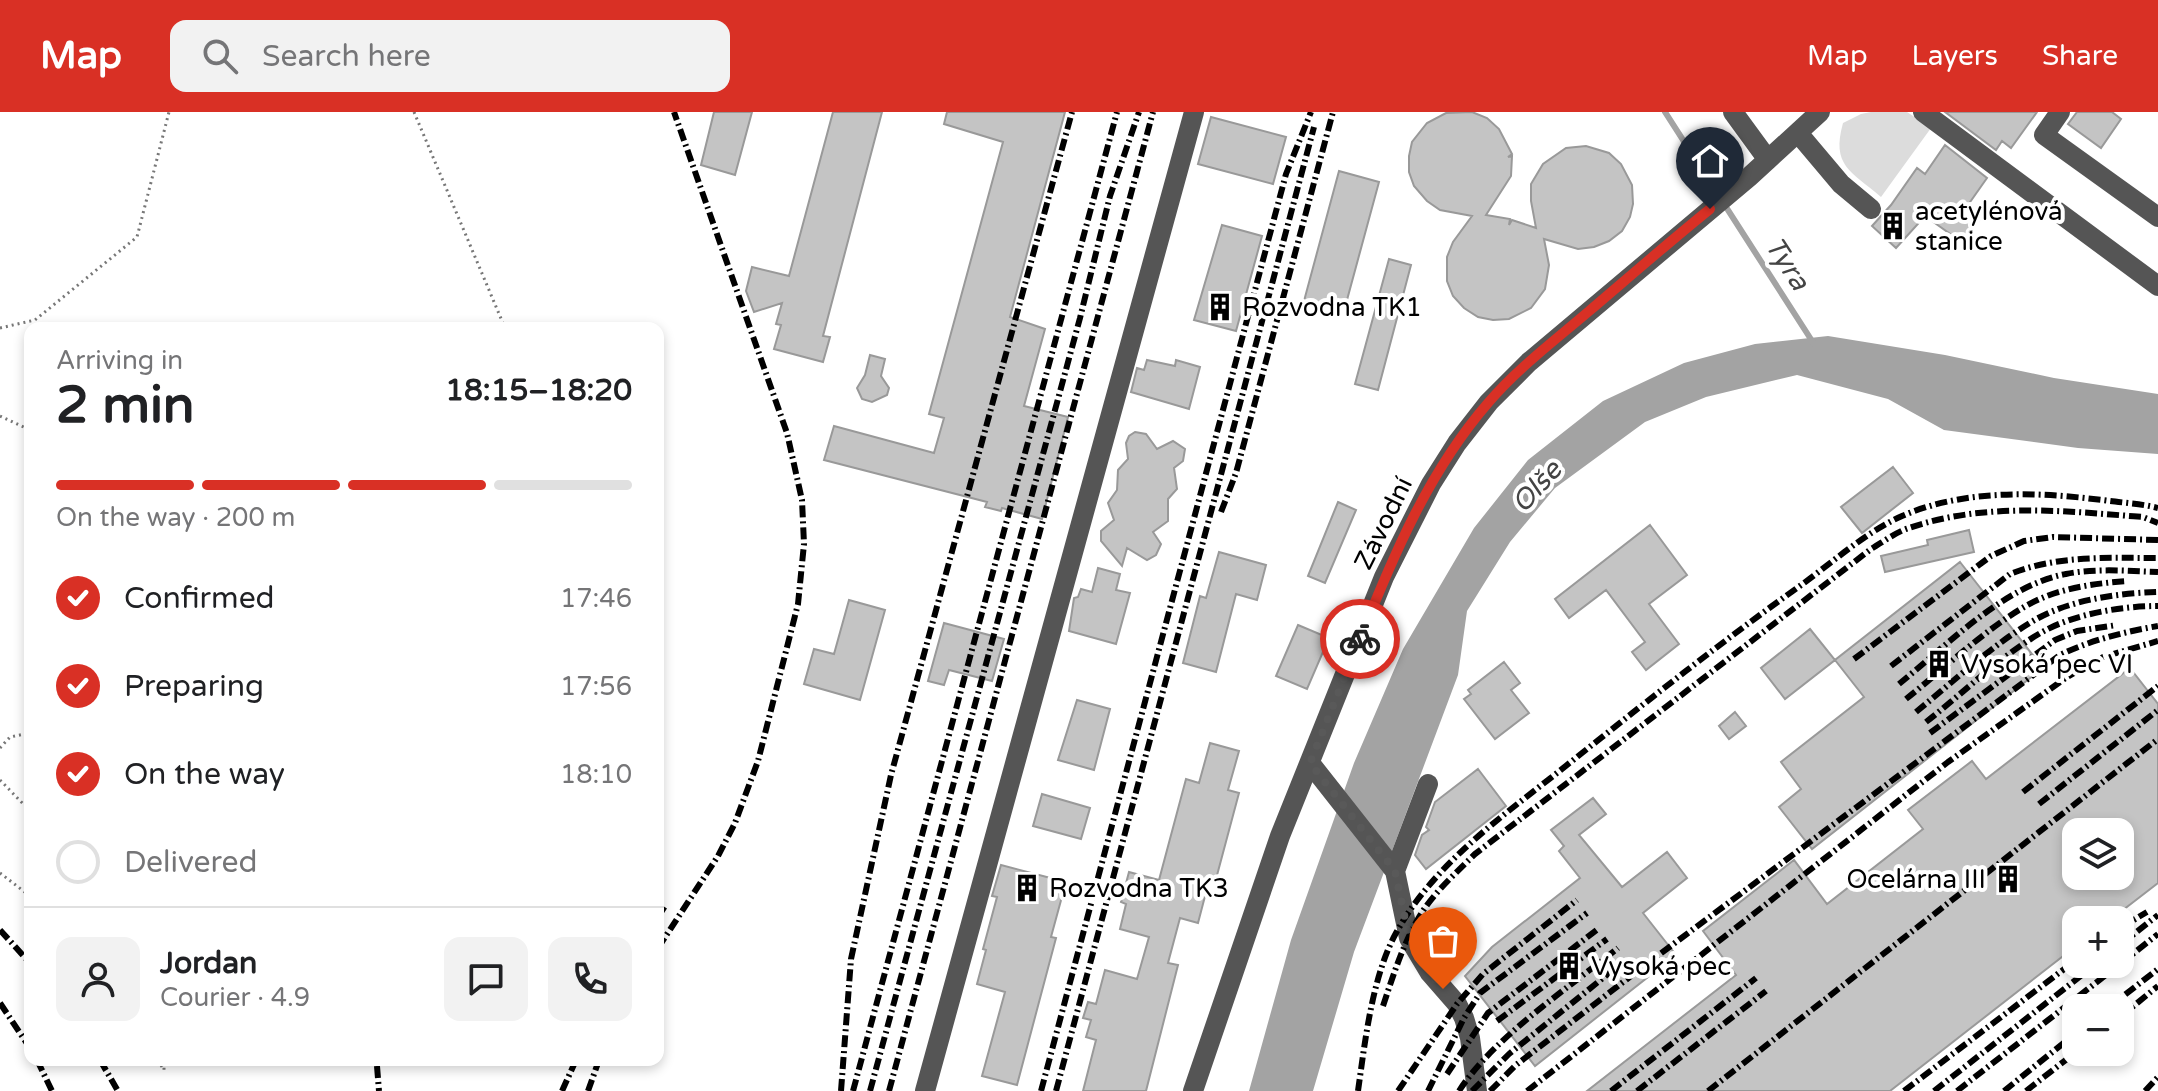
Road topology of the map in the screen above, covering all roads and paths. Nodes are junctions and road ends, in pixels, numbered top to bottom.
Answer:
1 (169, 112) edge
2 (414, 112) edge
3 (1194, 112) edge
4 (1733, 112) edge
5 (1820, 112) edge
6 (1923, 112) edge
7 (2060, 112) edge
8 (1798, 133) junction
9 (1768, 160) junction
10 (1871, 209) dead end
11 (2158, 217) edge
12 (2156, 282) edge
13 (26, 322) edge
14 (502, 322) edge
15 (24, 323) edge
16 (0, 328) edge
17 (0, 416) edge
18 (24, 427) edge
19 (24, 734) edge
20 (0, 748) edge
21 (1316, 771) junction
22 (0, 780) edge
23 (1428, 784) dead end
24 (24, 805) edge
25 (1395, 871) junction
26 (0, 873) edge
27 (24, 891) edge
28 (925, 1091) edge
29 (1193, 1091) edge
30 (1477, 1091) edge

1 - 13 path
2 - 14 path
3 - 28 street
4 - 9 street
5 - 8 street, Závodní
6 - 12 street
7 - 11 street
8 - 9 street, Závodní
8 - 10 street
9 - 21 street, Závodní
15 - 16 path
17 - 18 path
19 - 20 path
21 - 25 street
21 - 29 street, Závodní
22 - 24 path
23 - 25 street
25 - 30 street
26 - 27 path

